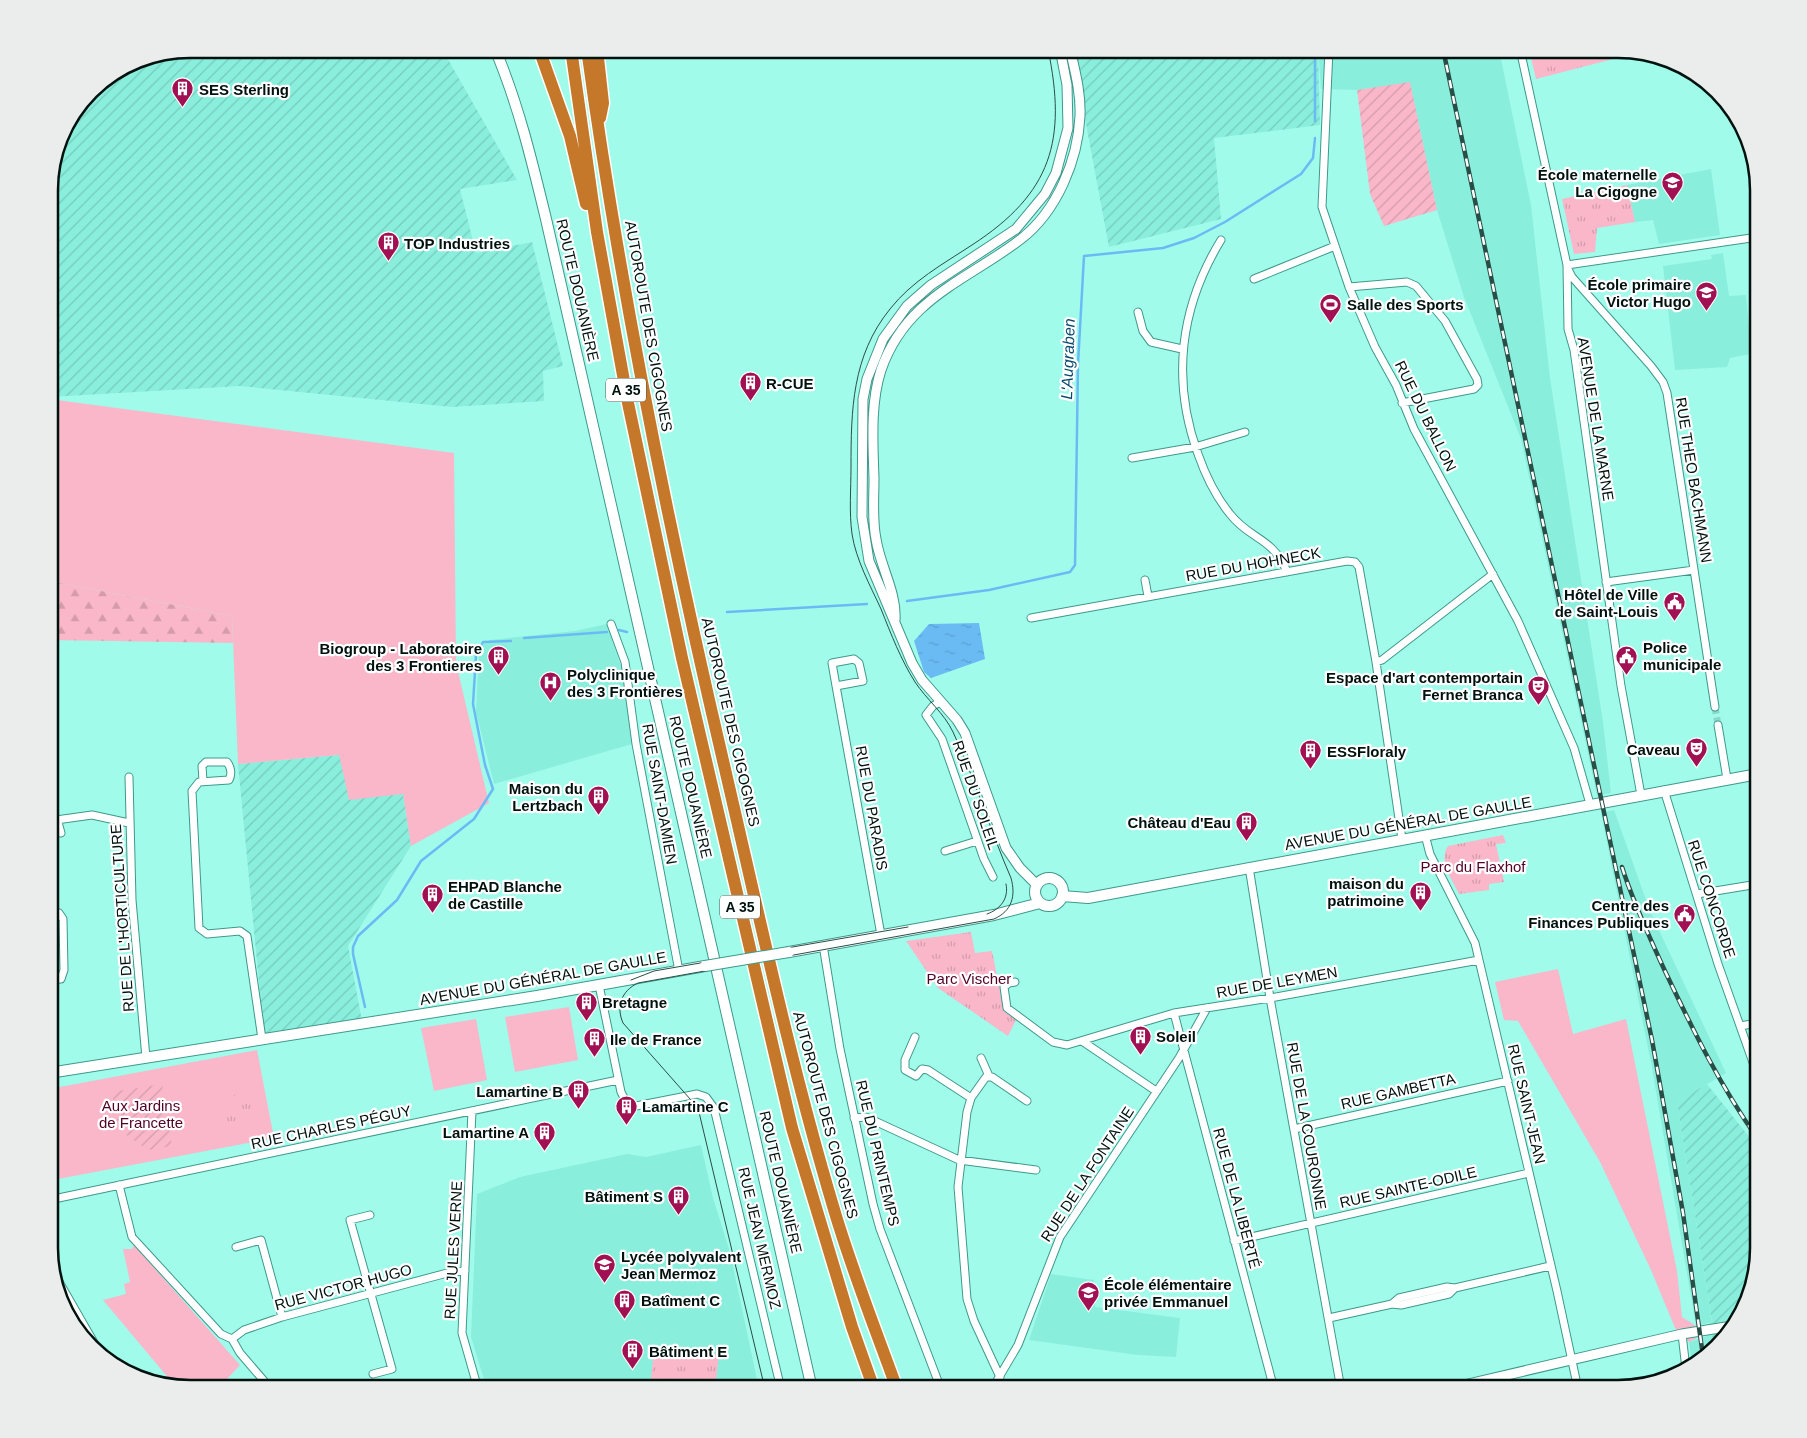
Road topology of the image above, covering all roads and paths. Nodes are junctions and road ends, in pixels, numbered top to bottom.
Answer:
1 (499, 58) edge
2 (542, 58) edge
3 (572, 58) edge
4 (588, 58) edge
5 (597, 58) edge
6 (1062, 58) edge
7 (1072, 58) edge
8 (1328, 58) edge
9 (1522, 58) edge
10 (598, 128) junction
11 (597, 232) junction
12 (1750, 238) edge
13 (1221, 240) dead end
14 (1335, 246) junction
15 (1567, 265) junction
16 (1254, 279) dead end
17 (1349, 287) junction
18 (1580, 287) junction
19 (1568, 296) junction
20 (1138, 312) dead end
21 (1182, 349) junction
22 (1402, 403) junction
23 (1245, 432) dead end
24 (1195, 447) junction
25 (1132, 458) dead end
26 (1694, 570) junction
27 (1286, 572) junction
28 (1494, 574) junction
29 (1145, 580) dead end
30 (1606, 582) junction
31 (1148, 596) junction
32 (1031, 618) dead end
33 (895, 620) junction
34 (612, 624) dead end
35 (1376, 662) junction
36 (836, 686) junction
37 (940, 702) junction
38 (1715, 707) tunnel mouth
39 (1718, 725) tunnel mouth
40 (1750, 775) edge
41 (129, 777) dead end
42 (1727, 779) junction
43 (203, 781) junction
44 (1664, 790) junction
45 (1641, 795) junction
46 (1590, 804) junction
47 (58, 819) edge
48 (129, 823) junction
49 (58, 828) edge
50 (61, 833) dead end
51 (1425, 835) junction
52 (1402, 839) junction
53 (977, 841) junction
54 (945, 850) dead end
55 (1249, 867) junction
56 (993, 877) dead end
57 (1037, 885) junction
58 (1750, 885) edge
59 (1697, 894) junction
60 (1062, 896) junction
61 (1040, 903) junction
62 (58, 912) edge
63 (881, 935) junction
64 (823, 945) junction
65 (1479, 960) junction
66 (679, 971) junction
67 (58, 979) edge
68 (1016, 982) dead end
69 (599, 985) junction
70 (1270, 998) junction
71 (1208, 1008) junction
72 (1174, 1013) junction
73 (1750, 1024) edge
74 (1740, 1026) junction
75 (915, 1037) dead end
76 (262, 1039) junction
77 (1082, 1041) junction
78 (1183, 1050) junction
79 (1750, 1050) edge
80 (146, 1058) junction
81 (981, 1058) dead end
82 (58, 1072) edge
83 (989, 1076) junction
84 (618, 1080) junction
85 (1508, 1081) junction
86 (1156, 1091) junction
87 (971, 1098) junction
88 (1026, 1101) dead end
89 (472, 1111) junction
90 (854, 1118) junction
91 (1294, 1129) junction
92 (960, 1160) junction
93 (1036, 1170) dead end
94 (1529, 1173) junction
95 (119, 1186) junction
96 (58, 1198) edge
97 (370, 1215) dead end
98 (1310, 1223) junction
99 (1234, 1241) junction
100 (236, 1247) dead end
101 (1550, 1266) junction
102 (465, 1271) junction
103 (370, 1294) junction
104 (69, 1303) edge
105 (282, 1318) junction
106 (1329, 1318) junction
107 (82, 1325) edge
108 (852, 1327) junction
109 (1723, 1327) edge
110 (1682, 1334) junction
111 (232, 1339) junction
112 (1572, 1360) junction
113 (1685, 1362) edge
114 (373, 1374) dead end
115 (1000, 1377) junction
116 (263, 1380) edge
117 (475, 1380) edge
118 (779, 1380) edge
119 (810, 1380) edge
120 (863, 1380) edge
121 (871, 1380) edge
122 (893, 1380) edge
123 (938, 1380) edge
124 (998, 1380) edge
125 (1272, 1380) edge
126 (1339, 1380) edge
127 (1486, 1380) edge
128 (1576, 1380) edge

1 - 119 main road, ROUTE DOUANIÈRE
2 - 11 highway
3 - 11 highway, A 35
4 - 10 highway, AUTOROUTE DES CIGOGNES / A 35
5 - 10 highway
6 - 33 street
7 - 33 street
8 - 14 street, RUE DU BALLON
9 - 15 street, AVENUE DE LA MARNE
10 - 122 highway, AUTOROUTE DES CIGOGNES / A 35
11 - 108 highway, A 35
12 - 15 street
13 - 21 street
14 - 16 street
14 - 17 street, RUE DU BALLON
15 - 18 street, RUE THEO BACHMANN
15 - 19 street, AVENUE DE LA MARNE
17 - 22 street, RUE DU BALLON
17 - 22 street
18 - 19 street
18 - 26 street, RUE THEO BACHMANN
19 - 30 street, AVENUE DE LA MARNE
20 - 21 street
21 - 24 street
22 - 28 street, RUE DU BALLON
23 - 24 street
24 - 25 street
24 - 27 street
26 - 30 street
26 - 38 street, RUE THEO BACHMANN
27 - 31 street, RUE DU HOHNECK
27 - 35 street, RUE DU HOHNECK
28 - 35 street
28 - 46 street, RUE DU BALLON
29 - 31 street
30 - 45 street, AVENUE DE LA MARNE
31 - 32 street, RUE DU HOHNECK
33 - 37 street
34 - 66 street, RUE SAINT-DAMIEN
35 - 52 street
36 - 36 street, RUE DU PARADIS
36 - 63 street, RUE DU PARADIS
37 - 53 street, RUE DU SOLEIL
37 - 57 street
39 - 42 street
40 - 42 main road, AVENUE DU GÉNÉRAL DE GAULLE
41 - 48 street, RUE DE L'HORTICULTURE
42 - 44 main road, AVENUE DU GÉNÉRAL DE GAULLE
43 - 43 street
43 - 76 street
44 - 45 main road, AVENUE DU GÉNÉRAL DE GAULLE
44 - 59 street, RUE CONCORDE
45 - 46 main road, AVENUE DU GÉNÉRAL DE GAULLE
46 - 51 main road, AVENUE DU GÉNÉRAL DE GAULLE
47 - 48 street
48 - 80 street, RUE DE L'HORTICULTURE
49 - 50 street
51 - 52 main road, AVENUE DU GÉNÉRAL DE GAULLE
51 - 65 street, RUE SAINT-JEAN
52 - 55 main road, AVENUE DU GÉNÉRAL DE GAULLE
53 - 54 street
53 - 56 street, RUE DU SOLEIL
55 - 60 main road, AVENUE DU GÉNÉRAL DE GAULLE
55 - 70 street, RUE DE LA COURONNE
57 - 60 main road
57 - 61 main road
58 - 59 street
59 - 74 street, RUE CONCORDE
60 - 61 main road
61 - 63 main road, AVENUE DU GÉNÉRAL DE GAULLE
62 - 67 street
63 - 64 main road, AVENUE DU GÉNÉRAL DE GAULLE
64 - 66 main road, AVENUE DU GÉNÉRAL DE GAULLE, bridge
64 - 90 street, RUE DU PRINTEMPS
65 - 70 street, RUE DE LEYMEN
65 - 85 street, RUE SAINT-JEAN
66 - 69 main road, AVENUE DU GÉNÉRAL DE GAULLE
68 - 77 street, RUE DE LEYMEN
69 - 76 main road, AVENUE DU GÉNÉRAL DE GAULLE
69 - 84 street
70 - 71 street, RUE DE LEYMEN
70 - 91 street, RUE DE LA COURONNE
71 - 72 street, RUE DE LEYMEN
71 - 78 street, RUE DE LA FONTAINE
72 - 77 street, RUE DE LEYMEN
72 - 78 street, RUE DE LA LIBERTÉ
73 - 74 street
74 - 79 street, RUE CONCORDE
75 - 87 street
76 - 80 main road, AVENUE DU GÉNÉRAL DE GAULLE
77 - 86 street
78 - 86 street, RUE DE LA FONTAINE
78 - 99 street, RUE DE LA LIBERTÉ
80 - 82 main road, AVENUE DU GÉNÉRAL DE GAULLE
81 - 83 street
83 - 87 street
83 - 88 street
84 - 89 street, RUE CHARLES PÉGUY
84 - 118 street, RUE JEAN MERMOZ
85 - 91 street, RUE GAMBETTA
85 - 94 street, RUE SAINT-JEAN
86 - 115 street, RUE DE LA FONTAINE
87 - 92 street
89 - 95 street, RUE CHARLES PÉGUY
89 - 102 street, RUE JULES VERNE
90 - 92 street
90 - 123 street, RUE DU PRINTEMPS
91 - 98 street, RUE DE LA COURONNE
92 - 93 street
92 - 115 street
94 - 98 street, RUE SAINTE-ODILE
94 - 101 street, RUE SAINT-JEAN
95 - 96 street, RUE CHARLES PÉGUY
95 - 111 street
97 - 103 street
98 - 99 street, RUE SAINTE-ODILE
98 - 106 street, RUE DE LA COURONNE
99 - 125 street, RUE DE LA LIBERTÉ
100 - 105 street
101 - 106 street
101 - 112 street, RUE SAINT-JEAN
102 - 103 street, RUE VICTOR HUGO
102 - 117 street, RUE JULES VERNE
103 - 105 street, RUE VICTOR HUGO
103 - 114 street
104 - 107 main road
105 - 111 street, RUE VICTOR HUGO
106 - 126 street, RUE DE LA COURONNE
108 - 120 highway
108 - 121 highway, A 35
109 - 110 street
110 - 112 street
110 - 113 street
111 - 116 street
112 - 127 street
112 - 128 street, RUE SAINT-JEAN
115 - 124 street, RUE DE LA FONTAINE

